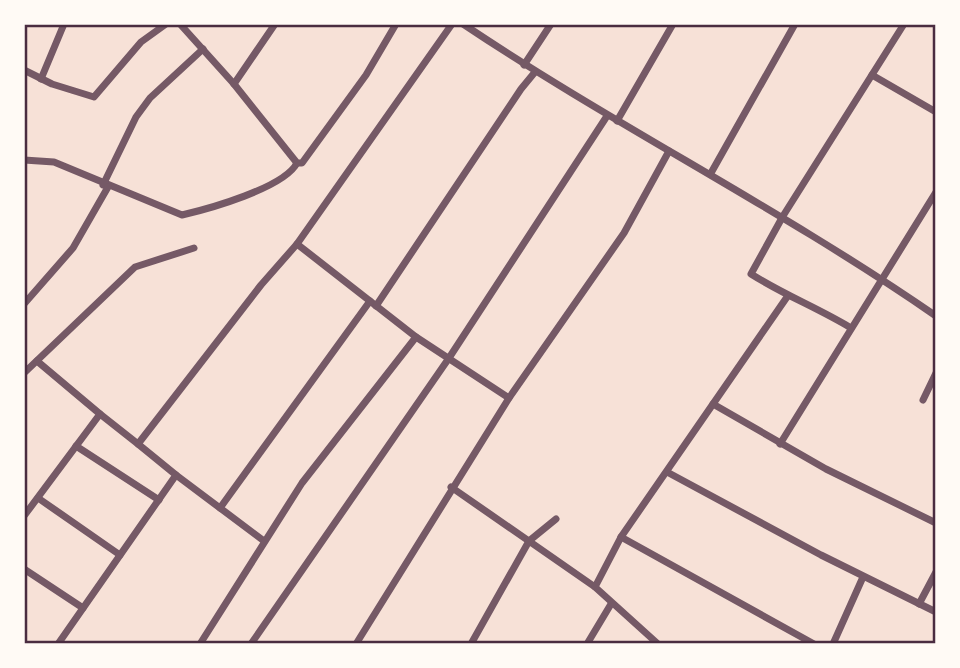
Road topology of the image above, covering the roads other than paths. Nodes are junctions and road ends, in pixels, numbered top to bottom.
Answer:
1 (64, 24) edge
2 (166, 24) edge
3 (180, 24) edge
4 (275, 24) edge
5 (396, 24) edge
6 (452, 24) edge
7 (463, 24) edge
8 (551, 24) edge
9 (673, 24) edge
10 (795, 24) edge
11 (904, 24) edge
12 (203, 49) junction
13 (524, 65) junction
14 (24, 70) edge
15 (535, 72) junction
16 (872, 75) junction
17 (41, 79) junction
18 (234, 84) junction
19 (936, 112) edge
20 (607, 116) junction
21 (617, 121) junction
22 (669, 151) junction
23 (24, 160) edge
24 (297, 163) junction
25 (711, 173) junction
26 (106, 186) junction
27 (936, 192) edge
28 (783, 216) junction
29 (297, 244) junction
30 (194, 248) dead end
31 (881, 278) junction
32 (787, 297) junction
33 (373, 303) junction
34 (24, 304) edge
35 (936, 316) edge
36 (851, 328) junction
37 (416, 337) junction
38 (449, 358) junction
39 (37, 360) junction
40 (24, 373) edge
41 (936, 373) edge
42 (509, 398) junction
43 (923, 400) dead end
44 (713, 404) junction
45 (100, 414) junction
46 (138, 444) junction
47 (780, 444) junction
48 (76, 446) junction
49 (667, 472) junction
50 (176, 475) junction
51 (452, 487) junction
52 (38, 498) junction
53 (159, 499) junction
54 (220, 508) junction
55 (24, 516) edge
56 (556, 519) dead end
57 (936, 523) edge
58 (621, 537) junction
59 (264, 541) junction
60 (529, 541) junction
61 (120, 555) junction
62 (24, 569) edge
63 (936, 572) edge
64 (863, 577) junction
65 (595, 587) junction
66 (611, 604) junction
67 (919, 604) junction
68 (83, 608) junction
69 (936, 612) edge
70 (58, 643) edge
71 (200, 643) edge
72 (251, 643) edge
73 (356, 643) edge
74 (471, 643) edge
75 (587, 643) edge
76 (658, 643) edge
77 (814, 643) edge
78 (833, 643) edge

1 - 17 street
2 - 17 street
3 - 12 street
4 - 18 street
5 - 24 street
6 - 29 street
7 - 13 street
8 - 13 street
9 - 21 street
10 - 25 street
11 - 16 street
12 - 18 street
12 - 26 street
13 - 15 street
14 - 17 street
15 - 20 street
15 - 33 street
16 - 19 street
16 - 28 street
18 - 24 street
20 - 21 street
20 - 38 street
21 - 22 street
22 - 25 street
22 - 42 street
23 - 26 street
24 - 26 street
25 - 28 street
26 - 34 street
27 - 31 street
28 - 31 street
28 - 32 street
29 - 33 street
29 - 46 street
30 - 39 street
31 - 35 street
31 - 36 street
32 - 36 street
32 - 44 street
33 - 37 street
33 - 54 street
36 - 47 street
37 - 38 street
37 - 59 street
38 - 42 street
38 - 72 street
39 - 40 street
39 - 45 street
41 - 43 street
42 - 51 street
44 - 47 street
44 - 49 street
45 - 46 street
45 - 48 street
46 - 50 street
47 - 57 street
48 - 52 street
48 - 53 street
49 - 58 street
49 - 64 street
50 - 53 street
50 - 54 street
51 - 60 street
51 - 73 street
52 - 55 street
52 - 61 street
53 - 61 street
54 - 59 street
56 - 60 street
58 - 65 street
58 - 77 street
59 - 71 street
60 - 65 street
60 - 74 street
61 - 68 street
62 - 68 street
63 - 67 street
64 - 67 street
64 - 78 street
65 - 66 street
66 - 75 street
66 - 76 street
67 - 69 street
68 - 70 street

